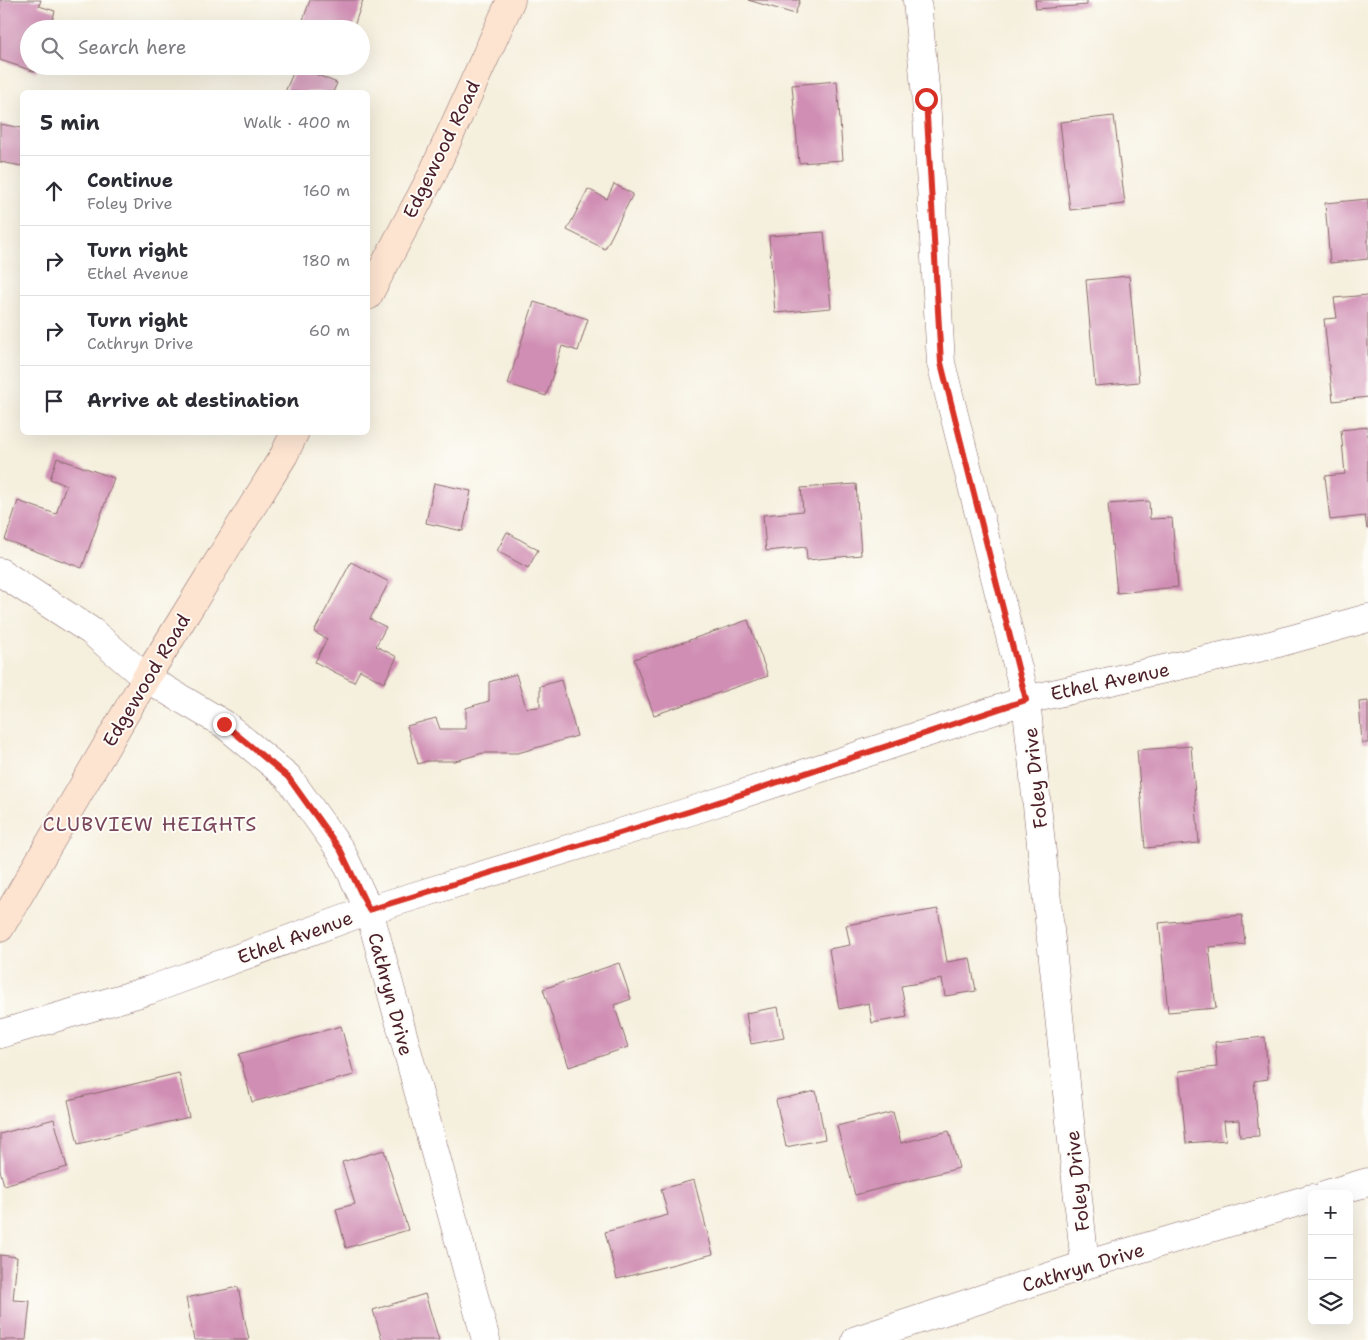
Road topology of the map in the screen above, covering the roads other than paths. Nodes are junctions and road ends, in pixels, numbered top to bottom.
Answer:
1 (511, 0) edge
2 (917, 0) edge
3 (370, 292) edge
4 (294, 435) edge
5 (0, 572) edge
6 (1368, 618) edge
7 (146, 678) junction
8 (1026, 700) junction
9 (369, 910) junction
10 (0, 928) edge
11 (0, 1034) edge
12 (1368, 1182) edge
13 (1341, 1190) edge
14 (1308, 1199) edge
15 (1085, 1266) junction
16 (486, 1340) edge
17 (856, 1340) edge

1 - 3 street, Edgewood Road
2 - 8 street, Foley Drive
4 - 7 street, Edgewood Road
5 - 7 street, Cathryn Drive
6 - 8 street, Ethel Avenue
7 - 9 street, Cathryn Drive
7 - 10 street, Edgewood Road
8 - 9 street, Ethel Avenue
8 - 15 street, Foley Drive
9 - 11 street, Ethel Avenue
9 - 16 street, Cathryn Drive
12 - 13 street
14 - 15 street, Cathryn Drive
15 - 17 street, Cathryn Drive

